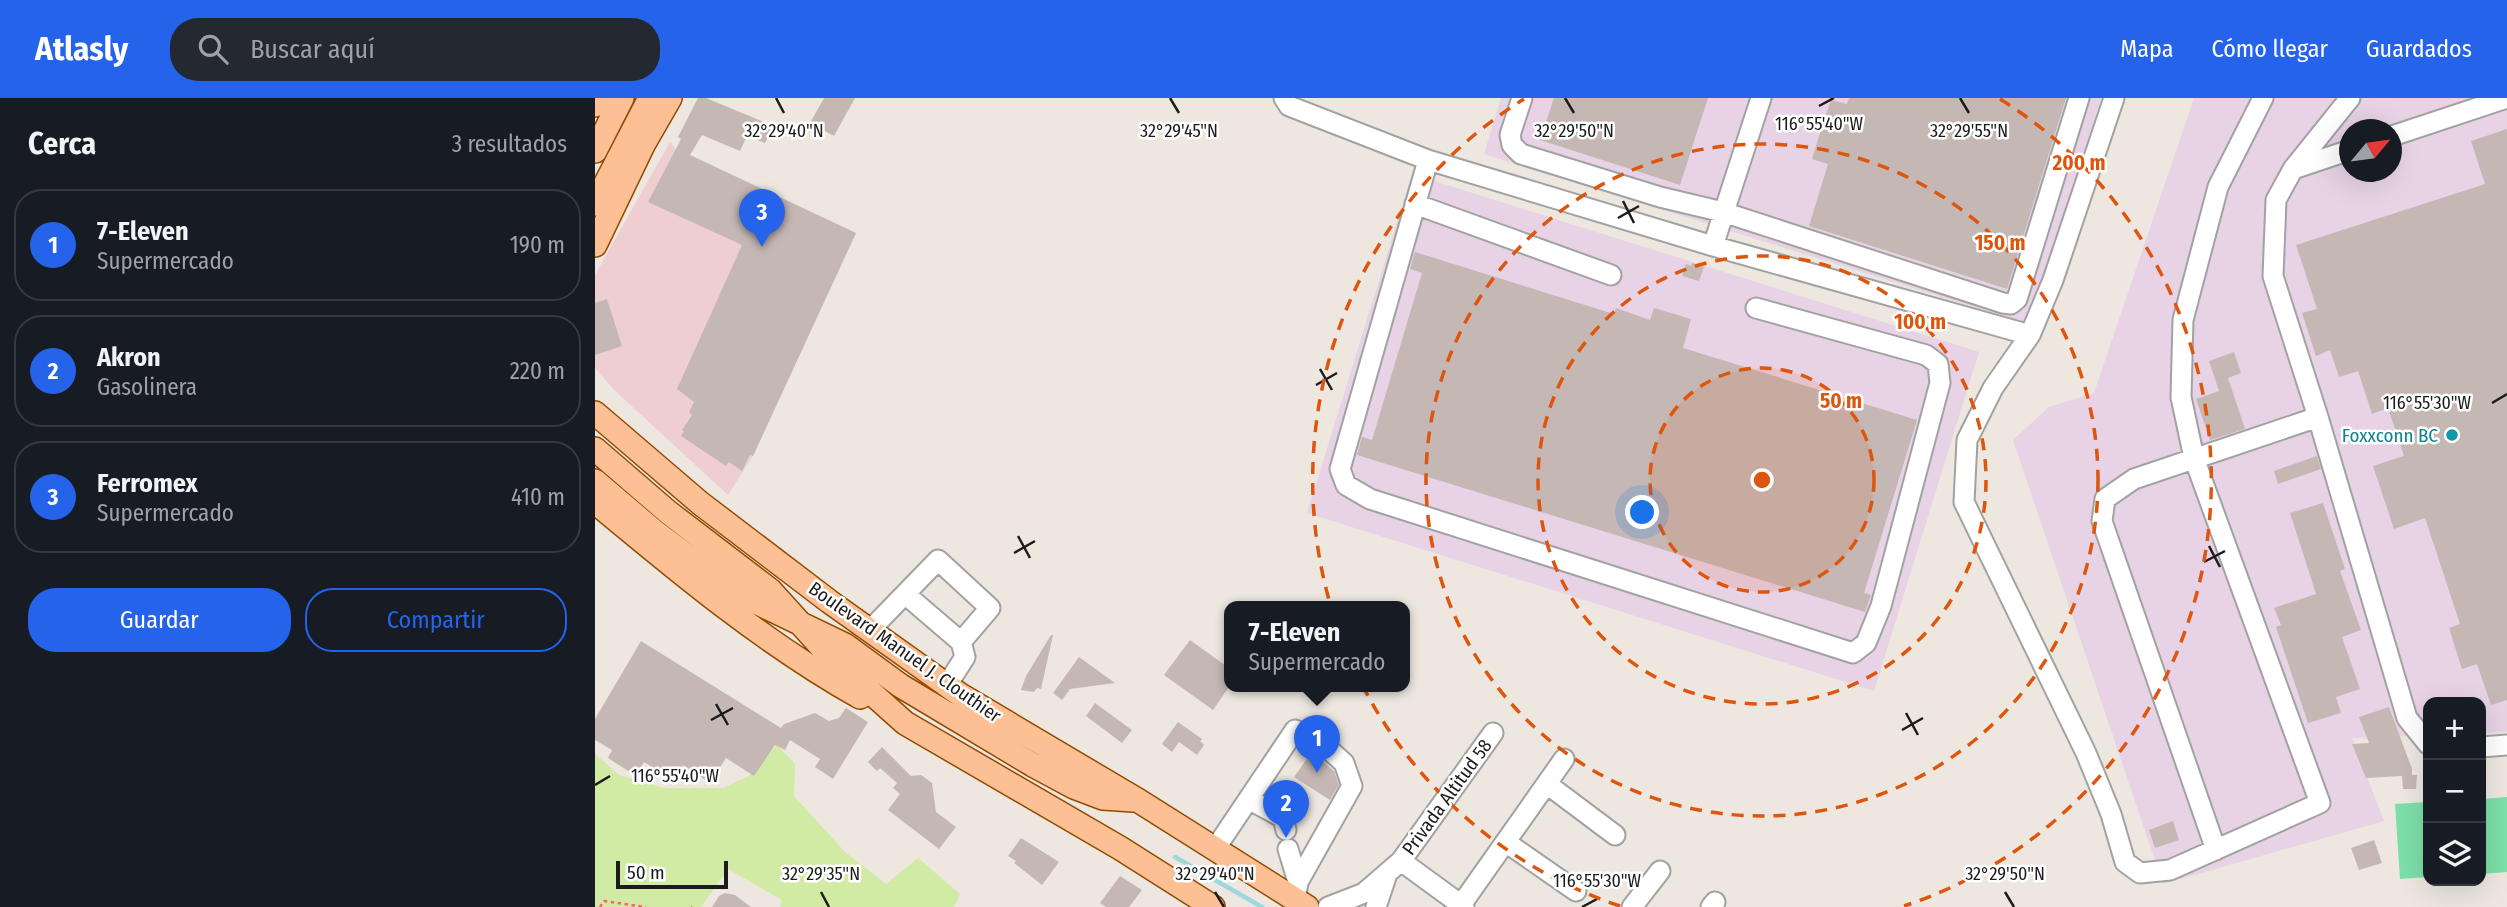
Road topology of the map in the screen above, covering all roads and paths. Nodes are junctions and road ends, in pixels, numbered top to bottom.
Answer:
1 (599, 98) edge
2 (622, 98) edge
3 (650, 98) edge
4 (670, 98) edge
5 (1284, 98) edge
6 (1522, 98) edge
7 (1761, 98) edge
8 (2079, 98) edge
9 (2114, 98) edge
10 (2263, 98) edge
11 (2350, 98) edge
12 (2507, 99) edge
13 (595, 105) edge
14 (2402, 133) edge
15 (595, 151) edge
16 (2339, 154) edge
17 (1428, 160) junction
18 (2293, 169) junction
19 (595, 204) edge
20 (1415, 204) junction
21 (1723, 212) junction
22 (595, 246) edge
23 (1713, 246) junction
24 (1611, 275) dead end
25 (1756, 308) dead end
26 (2030, 335) junction
27 (595, 401) edge
28 (595, 413) edge
29 (2318, 417) junction
30 (613, 428) junction
31 (595, 449) edge
32 (2194, 458) junction
33 (595, 481) edge
34 (595, 502) edge
35 (905, 594) junction
36 (801, 625) junction
37 (869, 631) junction
38 (961, 642) junction
39 (947, 685) junction
40 (905, 723) junction
41 (1493, 733) dead end
42 (2423, 738) edge
43 (2507, 745) edge
44 (2486, 747) edge
45 (1564, 759) dead end
46 (1547, 784) junction
47 (1249, 800) junction
48 (1139, 801) junction
49 (1615, 835) dead end
50 (1507, 843) junction
51 (1215, 849) junction
52 (2215, 850) junction
53 (1394, 867) junction
54 (1660, 871) dead end
55 (1576, 891) dead end
56 (1300, 897) edge
57 (1463, 906) edge
58 (600, 907) edge
59 (646, 907) edge
60 (1213, 907) edge
61 (1328, 907) edge
62 (1376, 907) edge
63 (1632, 907) edge

1 - 13 main road
2 - 15 main road
3 - 19 main road
4 - 22 main road
5 - 17 street
6 - 21 street
7 - 21 street
8 - 21 street
9 - 26 street
10 - 32 street
11 - 18 street
12 - 14 street
16 - 18 street
17 - 20 street
17 - 23 street
18 - 29 street
20 - 24 street
20 - 25 street
21 - 23 street
23 - 26 street
26 - 52 street
27 - 30 main road
28 - 30 main road, Boulevard Manuel J. Clouthier
29 - 32 street
29 - 42 street
30 - 37 main road, Boulevard Manuel J. Clouthier
31 - 36 main road, Boulevard Manuel J. Clouthier
32 - 52 street
32 - 52 street
33 - 36 main road
34 - 40 main road
35 - 37 street
35 - 38 street
35 - 38 street
36 - 40 main road, Boulevard Manuel J. Clouthier
36 - 48 main road
37 - 39 main road, Boulevard Manuel J. Clouthier
38 - 39 street
39 - 48 main road, Boulevard Manuel J. Clouthier
40 - 60 main road, Boulevard Manuel J. Clouthier
41 - 53 street, Privada Altitud 58
43 - 44 street
45 - 46 street, Privada Altitud 58
46 - 49 street
46 - 50 street, Privada Altitud 58
47 - 51 street
47 - 56 street
47 - 56 street
48 - 51 main road, Boulevard Manuel J. Clouthier
50 - 55 street
50 - 57 street, Privada Altitud 58
51 - 56 main road, Boulevard Manuel J. Clouthier
53 - 57 street, Privada Altitud 58
53 - 61 street, Privada Altitud 58
53 - 62 street, Privada Altitud 58
54 - 63 street
58 - 59 path

